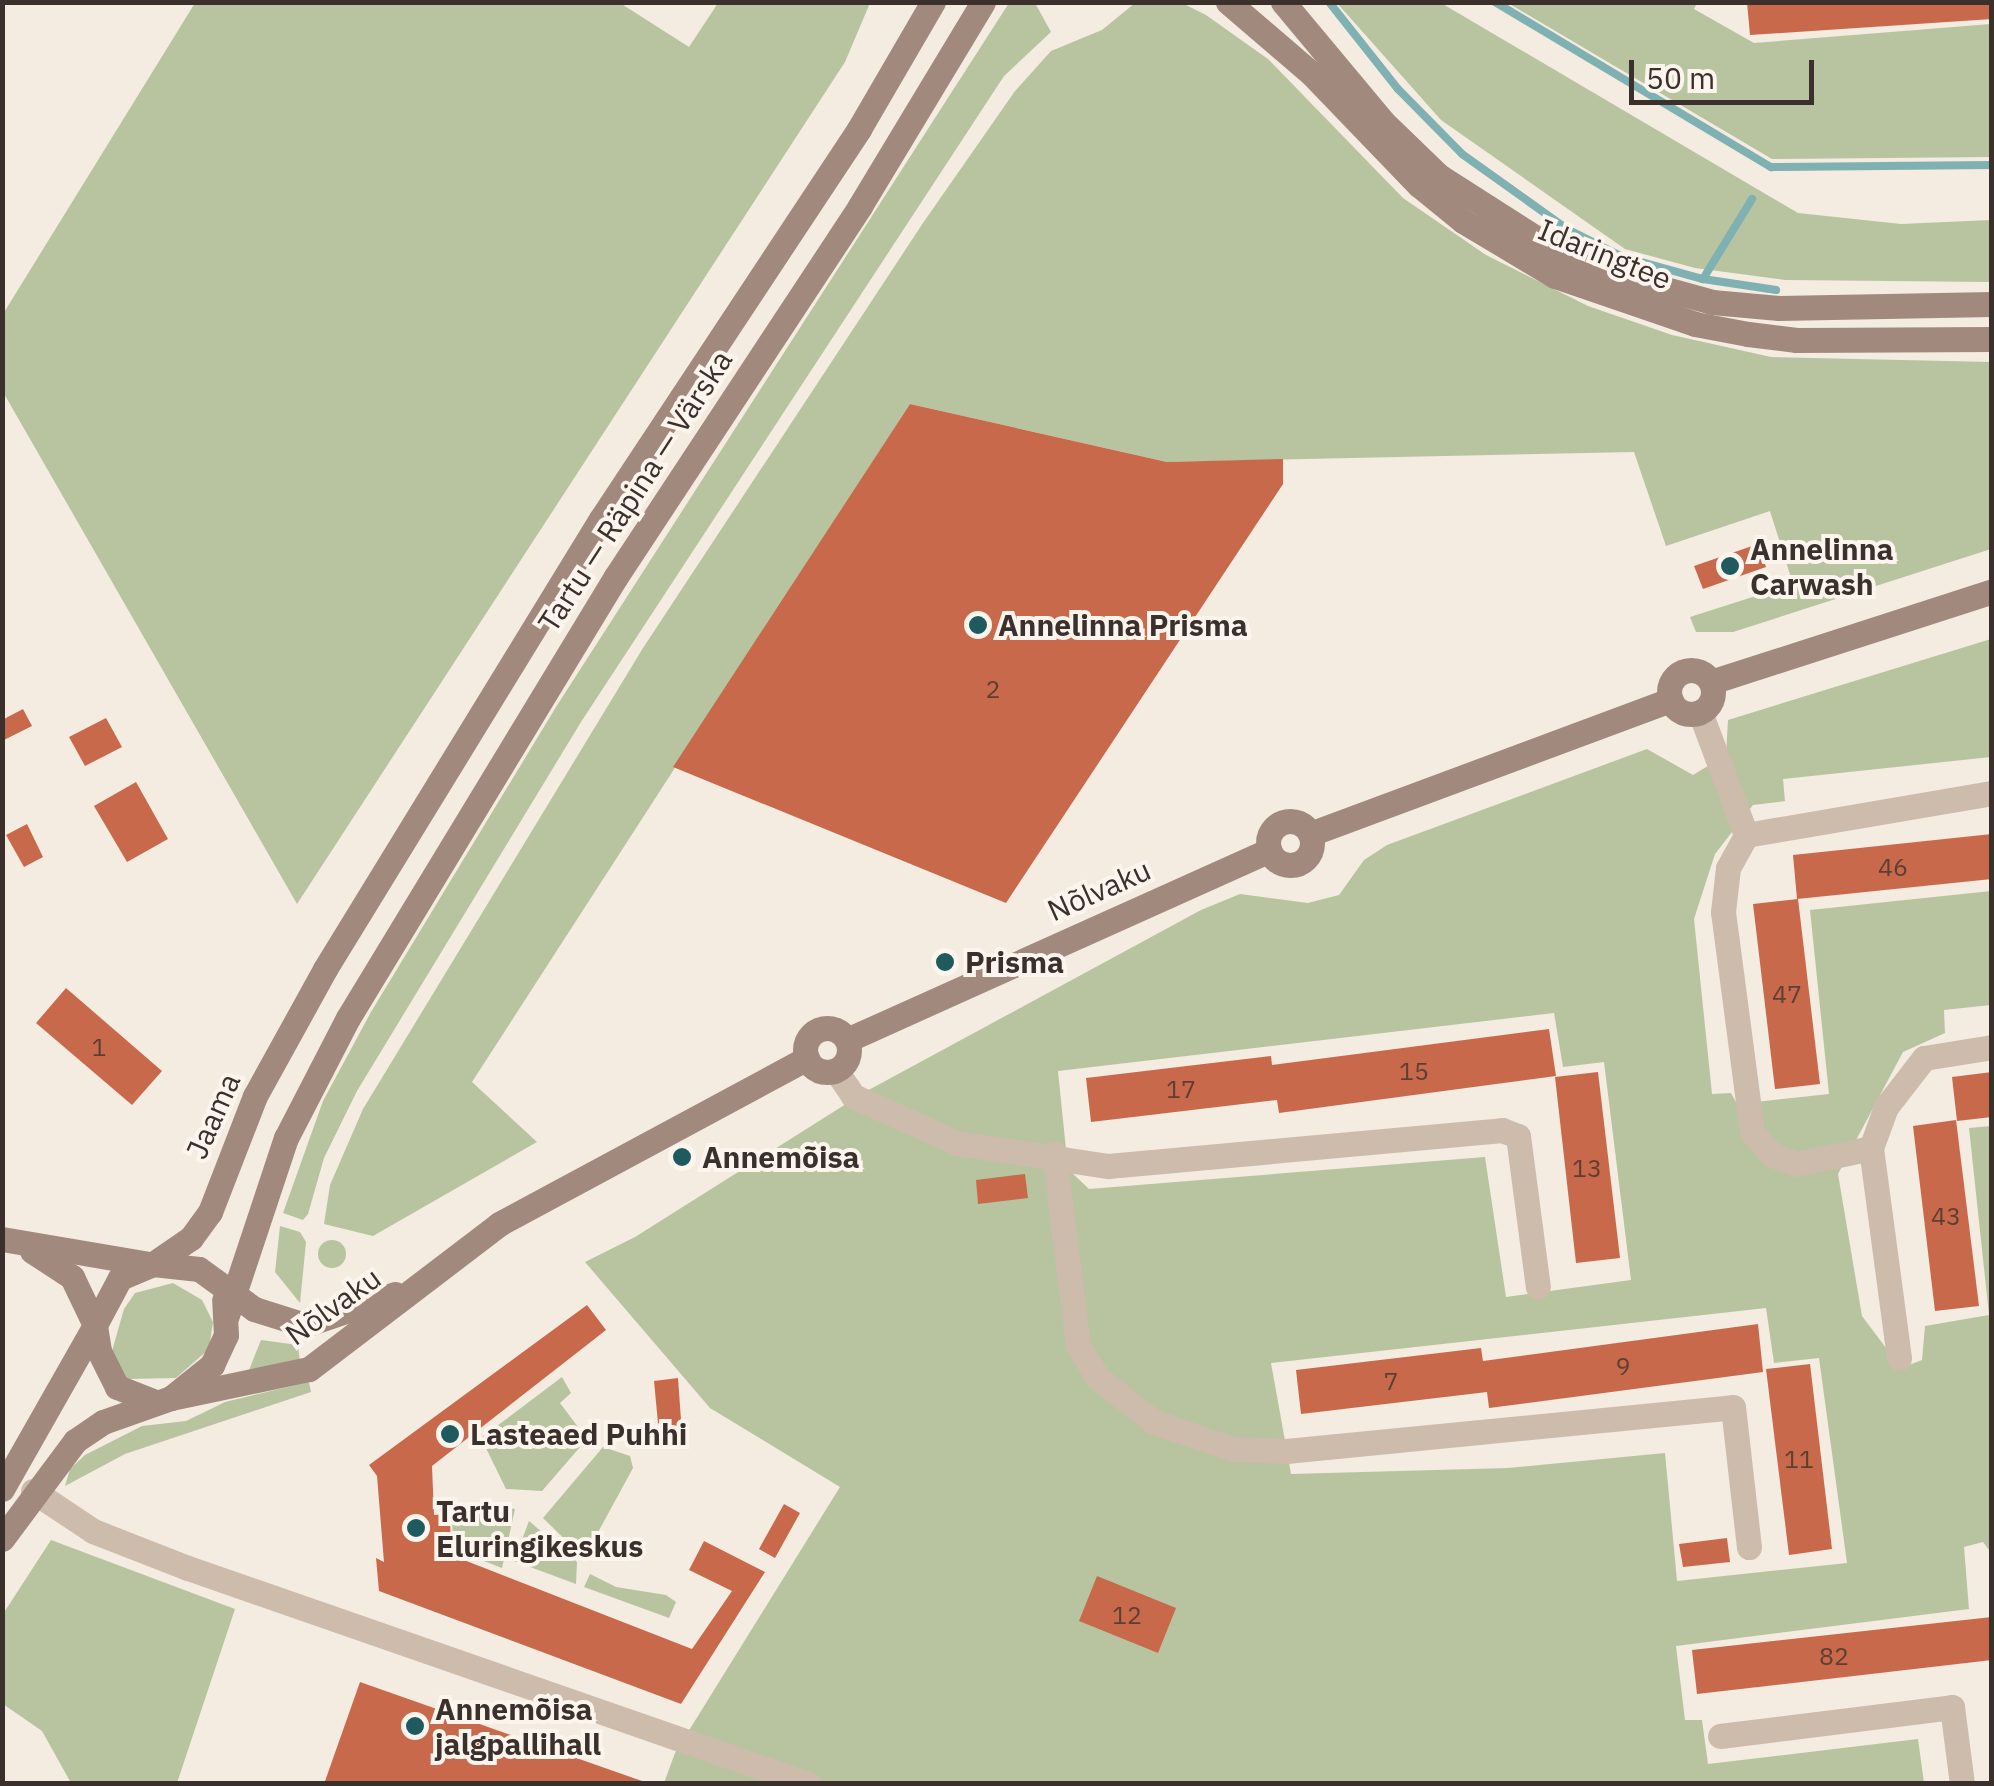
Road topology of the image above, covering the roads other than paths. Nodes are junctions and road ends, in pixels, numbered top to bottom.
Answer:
1 (933, 2) edge
2 (982, 2) edge
3 (1228, 2) edge
4 (1283, 2) edge
5 (1992, 304) edge
6 (1992, 339) edge
7 (1992, 590) edge
8 (1711, 682) junction
9 (1671, 700) junction
10 (1700, 712) junction
11 (1992, 794) edge
12 (1746, 835) junction
13 (320, 980) joint
14 (846, 1040) junction
15 (1992, 1047) edge
16 (806, 1058) junction
17 (837, 1072) junction
18 (1871, 1148) junction
19 (1054, 1153) junction
20 (13, 1242) edge
21 (153, 1264) junction
22 (413, 1286) junction
23 (1538, 1287) dead end
24 (231, 1306) junction
25 (95, 1326) junction
26 (1899, 1358) dead end
27 (163, 1400) junction
28 (2, 1489) edge
29 (33, 1491) junction
30 (2, 1540) edge
31 (1750, 1548) dead end
32 (1720, 1736) dead end
33 (809, 1784) edge
34 (1962, 1784) edge

1 - 13 main road, Tartu — Räpina — Värska
2 - 24 main road, Tartu — Räpina — Värska
3 - 6 main road, Idaringtee
4 - 5 main road, Idaringtee
7 - 8 main road, Nõlvaku
8 - 9 main road, Nõlvaku
8 - 10 main road
9 - 10 main road
9 - 14 main road, Nõlvaku
10 - 12 street
11 - 12 street
12 - 18 street
13 - 21 main road, Jaama
14 - 16 main road, Nõlvaku
14 - 17 main road
15 - 18 street
16 - 17 main road
16 - 22 main road, Nõlvaku
17 - 19 street
18 - 26 street
19 - 23 street
19 - 31 street
20 - 21 main road
20 - 25 main road
21 - 24 main road, Nõlvaku
21 - 25 main road
22 - 24 main road, Nõlvaku
22 - 27 main road, Nõlvaku
24 - 27 main road
25 - 27 main road
25 - 28 main road
27 - 29 main road
29 - 30 main road
29 - 33 street
32 - 34 street

